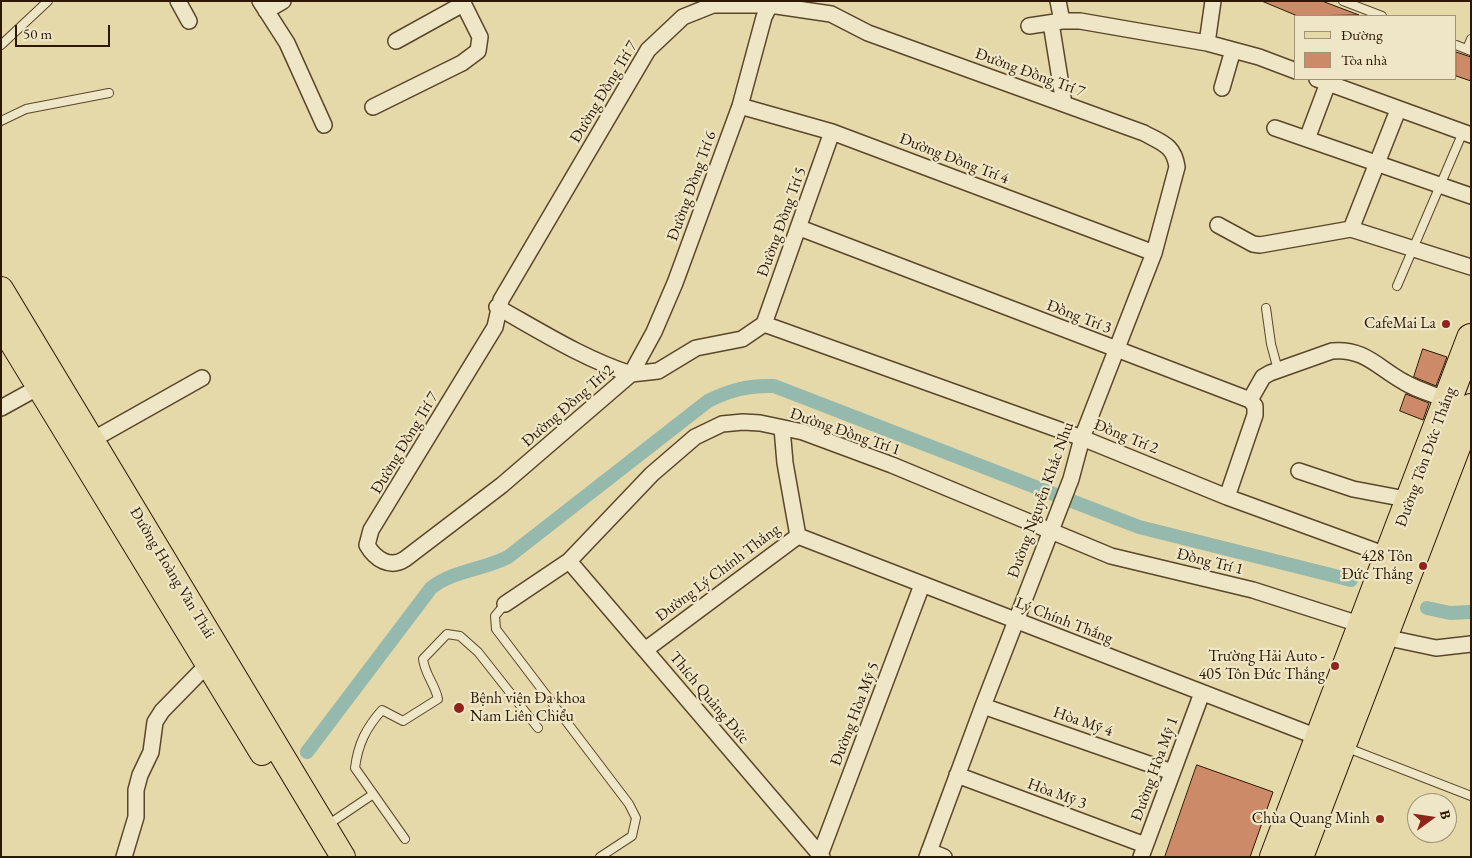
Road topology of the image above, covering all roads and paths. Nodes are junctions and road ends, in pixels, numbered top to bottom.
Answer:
1 (48, 1) edge
2 (178, 1) edge
3 (283, 1) edge
4 (1058, 1) edge
5 (1213, 1) edge
6 (1343, 1) edge
7 (462, 3) edge
8 (770, 5) junction
9 (263, 6) edge
10 (831, 8) edge
11 (1379, 15) edge
12 (189, 21) dead end
13 (1057, 22) junction
14 (1029, 26) dead end
15 (1471, 39) edge
16 (396, 41) dead end
17 (1207, 42) junction
18 (1, 45) edge
19 (1457, 45) edge
20 (1233, 50) junction
21 (1469, 50) edge
22 (1294, 70) edge
23 (1322, 81) edge
24 (1222, 88) dead end
25 (109, 93) dead end
26 (1064, 104) junction
27 (740, 106) junction
28 (373, 108) dead end
29 (1398, 110) junction
30 (1, 121) edge
31 (324, 125) dead end
32 (1275, 128) dead end
33 (832, 132) junction
34 (1467, 133) edge
35 (1306, 139) junction
36 (1175, 154) joint
37 (1376, 165) junction
38 (1438, 185) junction
39 (1471, 196) edge
40 (1218, 225) dead end
41 (800, 228) junction
42 (1351, 229) junction
43 (1412, 247) junction
44 (1154, 253) junction
45 (1471, 267) edge
46 (1397, 286) dead end
47 (1, 289) edge
48 (498, 307) junction
49 (1266, 308) dead end
50 (764, 324) junction
51 (1, 325) edge
52 (1471, 338) edge
53 (1116, 350) junction
54 (1278, 370) junction
55 (631, 374) junction
56 (202, 378) dead end
57 (39, 387) junction
58 (1250, 400) junction
59 (1459, 404) edge
60 (1, 408) edge
61 (782, 428) junction
62 (1082, 438) junction
63 (92, 440) junction
64 (1299, 471) dead end
65 (1227, 497) junction
66 (1411, 500) junction
67 (1052, 526) junction
68 (798, 536) junction
69 (413, 553) joint
70 (1389, 556) junction
71 (569, 562) junction
72 (922, 585) junction
73 (505, 604) joint
74 (1015, 621) junction
75 (1373, 631) junction
76 (1471, 644) edge
77 (645, 650) junction
78 (208, 664) junction
79 (1202, 692) junction
80 (982, 706) junction
81 (538, 728) dead end
82 (1330, 741) junction
83 (1172, 772) junction
84 (957, 775) junction
85 (372, 795) junction
86 (1471, 796) edge
87 (405, 838) dead end
88 (324, 839) edge
89 (1143, 851) edge
90 (1303, 853) edge
91 (928, 854) edge
92 (821, 856) edge
93 (124, 857) edge
94 (343, 857) edge
95 (600, 857) edge
96 (944, 857) edge
97 (1274, 857) edge

1 - 18 lane
2 - 12 street
3 - 9 street
4 - 13 street
5 - 17 street
6 - 11 lane
7 - 16 street
7 - 28 street
8 - 10 street, Đường Đồng Trí 7
8 - 27 street, Đường Đồng Trí 6
8 - 48 street, Đường Đồng Trí 7
9 - 31 street
10 - 26 street, Đường Đồng Trí 7
13 - 14 street
13 - 17 street
13 - 26 street
15 - 21 lane
17 - 20 street
19 - 21 lane
20 - 22 street
20 - 24 street
23 - 29 street
23 - 35 street
25 - 30 lane
26 - 36 street, Đường Đồng Trí 7
27 - 33 street, Đường Đồng Trí 4
27 - 55 street, Đường Đồng Trí 6
29 - 34 street
29 - 37 street
32 - 35 street
33 - 41 street, Đường Đồng Trí 5
33 - 44 street, Đường Đồng Trí 4
34 - 38 lane
35 - 37 street
36 - 44 street, Đường Nguyễn Khắc Nhu
37 - 38 street
37 - 42 street
38 - 39 street
38 - 43 lane
40 - 42 street
41 - 50 street, Đường Đồng Trí 5
41 - 53 street, Đồng Trí 3
42 - 43 street
43 - 45 street
43 - 46 lane
44 - 53 street, Đường Nguyễn Khắc Nhu
47 - 63 main road, Đường Hoàng Văn Thái
48 - 55 street
48 - 69 street, Đường Đồng Trí 7
49 - 54 lane
50 - 55 street, Đường Đồng Trí 2
50 - 62 street, Đồng Trí 2
51 - 57 main road, Đường Hoàng Văn Thái
52 - 59 highway, Đường Tôn Đức Thắng
53 - 58 street, Đồng Trí 3
53 - 62 street, Đường Nguyễn Khắc Nhu
54 - 58 street
54 - 59 street
55 - 69 street, Đường Đồng Trí 2
56 - 63 street
57 - 60 street
57 - 78 main road, Đường Hoàng Văn Thái
58 - 65 street
59 - 66 highway, Đường Tôn Đức Thắng
59 - 75 highway, Đường Tôn Đức Thắng
61 - 67 street, Đường Đồng Trí 1
61 - 68 street, Đường Lý Chính Thắng
61 - 71 street, Đường Đồng Trí 1
62 - 65 street, Đồng Trí 2
62 - 67 street, Đường Nguyễn Khắc Nhu
63 - 88 main road, Đường Hoàng Văn Thái
64 - 66 street
65 - 70 street, Đồng Trí 2
66 - 70 highway, Đường Tôn Đức Thắng
67 - 74 street, Đường Nguyễn Khắc Nhu
67 - 75 street, Đồng Trí 1
68 - 72 street, Lý Chính Thắng
68 - 77 street, Đường Lý Chính Thắng
70 - 75 highway, Đường Tôn Đức Thắng
71 - 73 street, Đường Đồng Trí 1
71 - 77 street, Thích Quảng Đức
72 - 74 street, Lý Chính Thắng
72 - 92 street, Đường Hòa Mỹ 5
73 - 95 lane
74 - 79 street, Lý Chính Thắng
74 - 80 street, Đường Nguyễn Khắc Nhu
75 - 76 street, Đồng Trí 1
75 - 82 highway, Đường Tôn Đức Thắng
77 - 92 street, Thích Quảng Đức
78 - 88 main road, Đường Hoàng Văn Thái
78 - 93 street
79 - 82 street, Lý Chính Thắng
79 - 83 street, Đường Hòa Mỹ 1
80 - 83 street, Hòa Mỹ 4
80 - 84 street, Đường Nguyễn Khắc Nhu
81 - 85 lane
82 - 86 lane
82 - 90 highway, Đường Tôn Đức Thắng
82 - 97 highway, Đường Tôn Đức Thắng
83 - 89 street, Đường Hòa Mỹ 1
84 - 89 street, Hòa Mỹ 3
84 - 91 street, Đường Nguyễn Khắc Nhu
85 - 87 lane
85 - 88 lane
88 - 94 main road, Đường Hoàng Văn Thái
91 - 96 street

